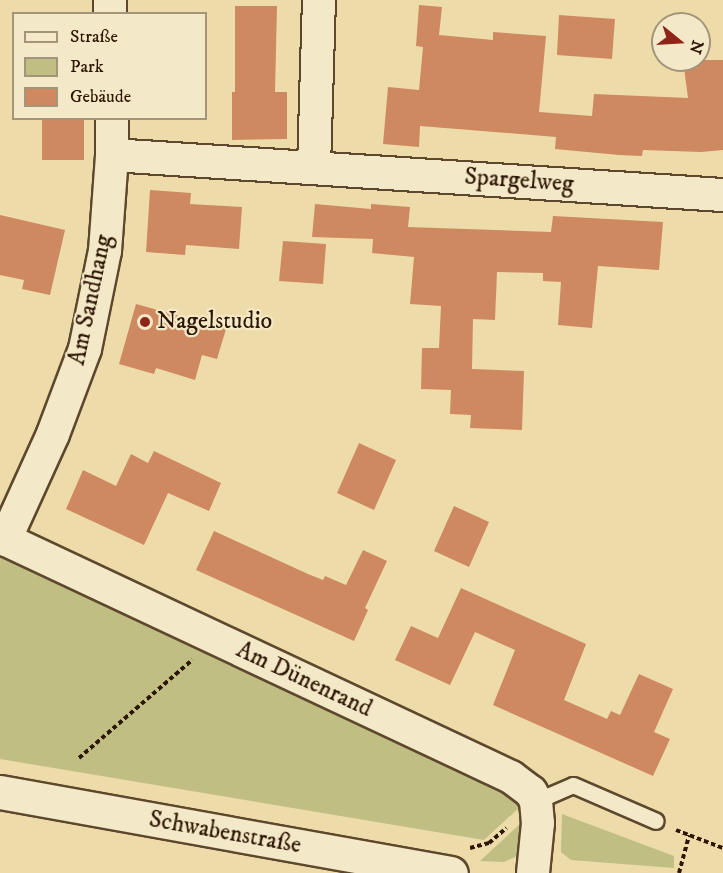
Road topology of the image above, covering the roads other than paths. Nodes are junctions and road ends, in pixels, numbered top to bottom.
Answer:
1 (319, 0) edge
2 (112, 120) edge
3 (112, 155) junction
4 (314, 167) junction
5 (723, 195) edge
6 (3, 539) edge
7 (0, 792) edge
8 (536, 801) junction
9 (656, 822) road end
10 (451, 873) edge
11 (533, 873) edge

1 - 4 street
2 - 3 street, Am Sandhang
3 - 4 street, Spargelweg
3 - 6 street, Am Sandhang
4 - 5 street, Spargelweg
6 - 8 street, Am Dünenrand
7 - 10 street, Schwabenstraße
8 - 9 lane
8 - 11 street

